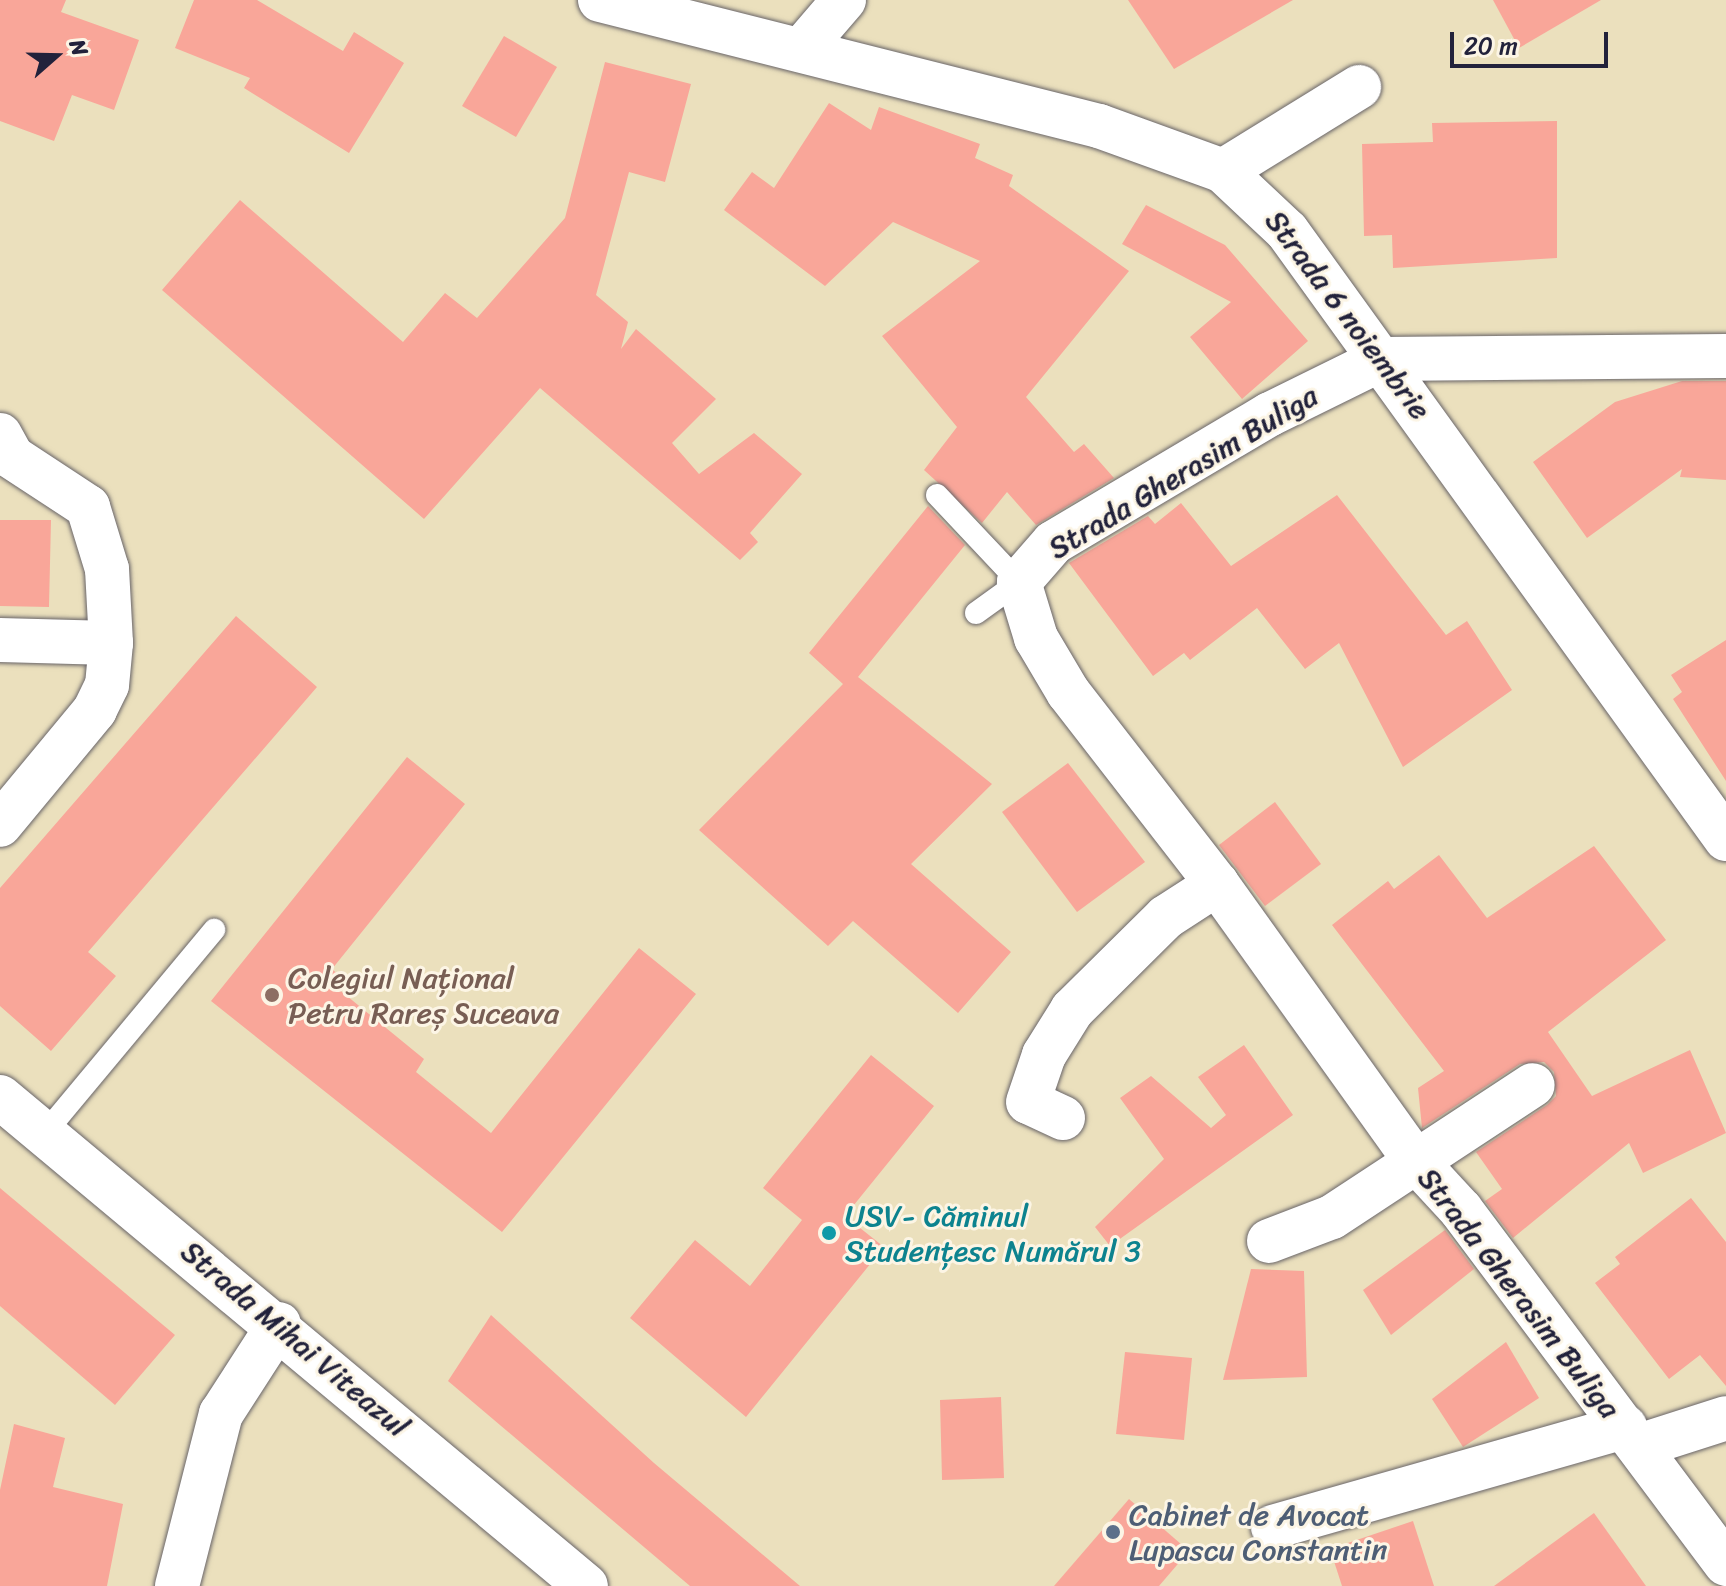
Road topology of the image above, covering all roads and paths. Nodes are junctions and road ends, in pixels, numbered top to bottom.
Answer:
1 (600, 0) edge
2 (844, 0) edge
3 (801, 50) junction
4 (1359, 87) dead end
5 (1223, 171) junction
6 (1726, 356) edge
7 (1382, 359) junction
8 (0, 435) edge
9 (937, 495) dead end
10 (1019, 582) junction
11 (976, 613) dead end
12 (0, 640) edge
13 (111, 643) junction
14 (0, 825) edge
15 (1726, 839) edge
16 (1217, 884) junction
17 (214, 930) dead end
18 (1533, 1085) dead end
19 (0, 1097) edge
20 (1063, 1118) dead end
21 (44, 1134) junction
22 (1414, 1159) junction
23 (1269, 1241) dead end
24 (279, 1324) junction
25 (1726, 1418) edge
26 (1632, 1436) junction
27 (1273, 1527) dead end
28 (1726, 1564) edge
29 (568, 1580) edge
30 (177, 1586) edge

1 - 3 street, Strada 6 noiembrie
2 - 3 street
3 - 5 street, Strada 6 noiembrie
4 - 5 street
5 - 7 street, Strada 6 noiembrie
6 - 7 street
7 - 10 street, Strada Gherasim Buliga
7 - 15 street, Strada 6 noiembrie
8 - 13 street
9 - 10 lane
10 - 11 lane
10 - 16 street, Strada Gherasim Buliga
12 - 13 street
13 - 14 street
16 - 20 street
16 - 22 street, Strada Gherasim Buliga
17 - 21 lane
18 - 22 street, Strada Gherasim Buliga
19 - 21 street, Strada Mihai Viteazul
21 - 24 street, Strada Mihai Viteazul
22 - 23 street, Strada Gherasim Buliga
22 - 26 street, Strada Gherasim Buliga
24 - 29 street, Strada Mihai Viteazul
24 - 30 street
25 - 26 street, Strada Gherasim Buliga
26 - 27 street, Strada Gherasim Buliga
26 - 28 street, Strada Gherasim Buliga

